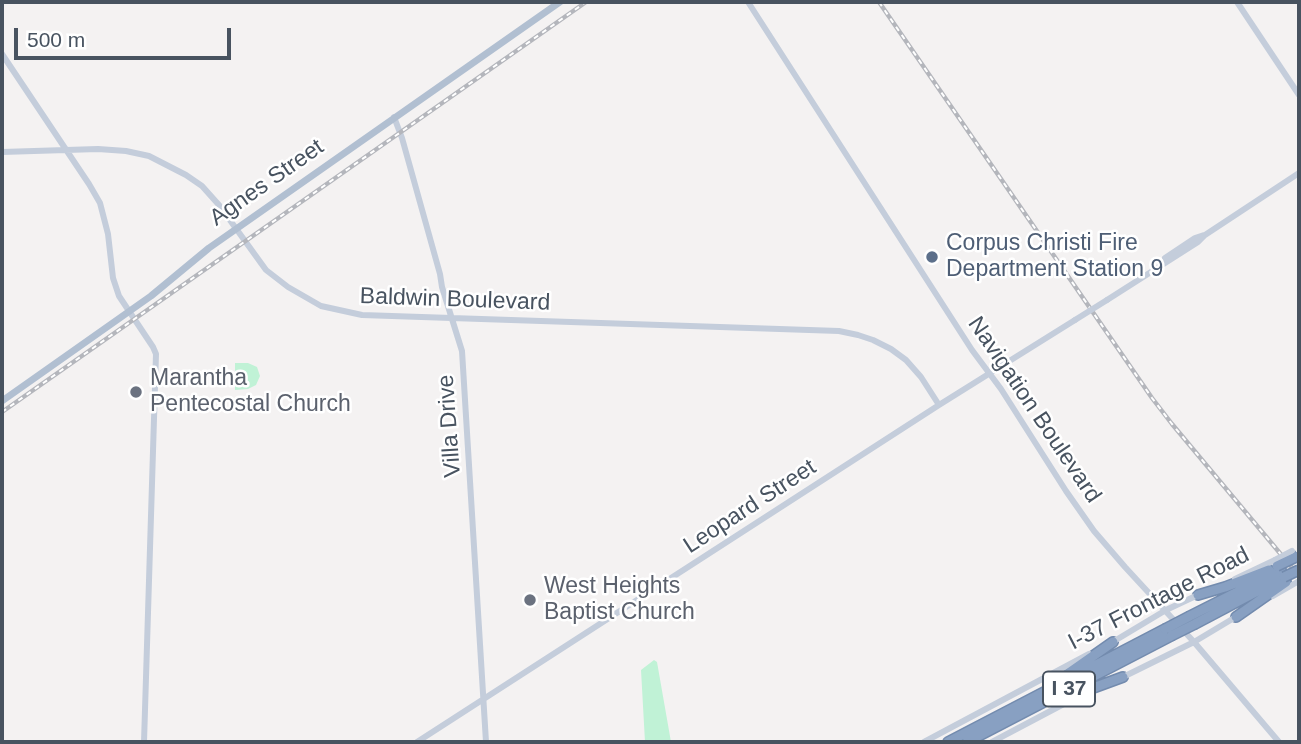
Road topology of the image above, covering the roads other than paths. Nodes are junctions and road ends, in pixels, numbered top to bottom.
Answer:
1 (559, 2) edge
2 (748, 2) edge
3 (1237, 2) edge
4 (2, 54) edge
5 (1299, 95) edge
6 (394, 117) junction
7 (66, 150) junction
8 (2, 152) edge
9 (1299, 173) edge
10 (236, 229) junction
11 (129, 312) junction
12 (452, 317) junction
13 (990, 373) junction
14 (2, 401) edge
15 (939, 405) junction
16 (1297, 554) edge
17 (1299, 571) edge
18 (1285, 574) edge
19 (1198, 595) joint
20 (1166, 610) junction
21 (1236, 617) joint
22 (1168, 633) junction
23 (1113, 642) junction
24 (1194, 642) junction
25 (1123, 677) junction
26 (1036, 695) junction
27 (484, 699) junction
28 (1018, 716) junction
29 (966, 738) edge
30 (144, 742) edge
31 (417, 742) edge
32 (486, 742) edge
33 (924, 742) edge
34 (947, 742) edge
35 (992, 742) edge
36 (1279, 742) edge

1 - 6 main road, Agnes Street
2 - 13 main road, Navigation Boulevard
3 - 5 main road
4 - 7 main road
6 - 10 main road, Agnes Street
6 - 12 main road, Villa Drive
7 - 8 main road, Baldwin Boulevard
7 - 10 main road, Baldwin Boulevard
7 - 11 main road
9 - 13 main road, Leopard Street, bridge
10 - 11 main road, Agnes Street
10 - 12 main road, Baldwin Boulevard
11 - 14 main road, Agnes Street
11 - 30 main road
12 - 15 main road, Baldwin Boulevard
12 - 27 main road, Villa Drive
13 - 15 main road, Leopard Street
13 - 20 main road, Navigation Boulevard
15 - 27 main road, Leopard Street
16 - 18 highway, bridge
17 - 18 highway, bridge
18 - 19 highway
18 - 21 highway
18 - 22 highway, I 37, bridge
19 - 20 main road, I-37 Frontage Road
20 - 23 main road, I-37 Frontage Road
20 - 24 main road, Navigation Boulevard
21 - 24 main road
22 - 26 highway, I 37
22 - 28 highway, I 37
23 - 26 highway
23 - 33 main road, I-37 Frontage Road
24 - 25 main road
24 - 36 main road, Navigation Boulevard
25 - 28 highway
25 - 35 main road
26 - 29 highway, I 37
27 - 31 main road, Leopard Street
27 - 32 main road, Villa Drive
28 - 29 highway, I 37
29 - 34 highway

